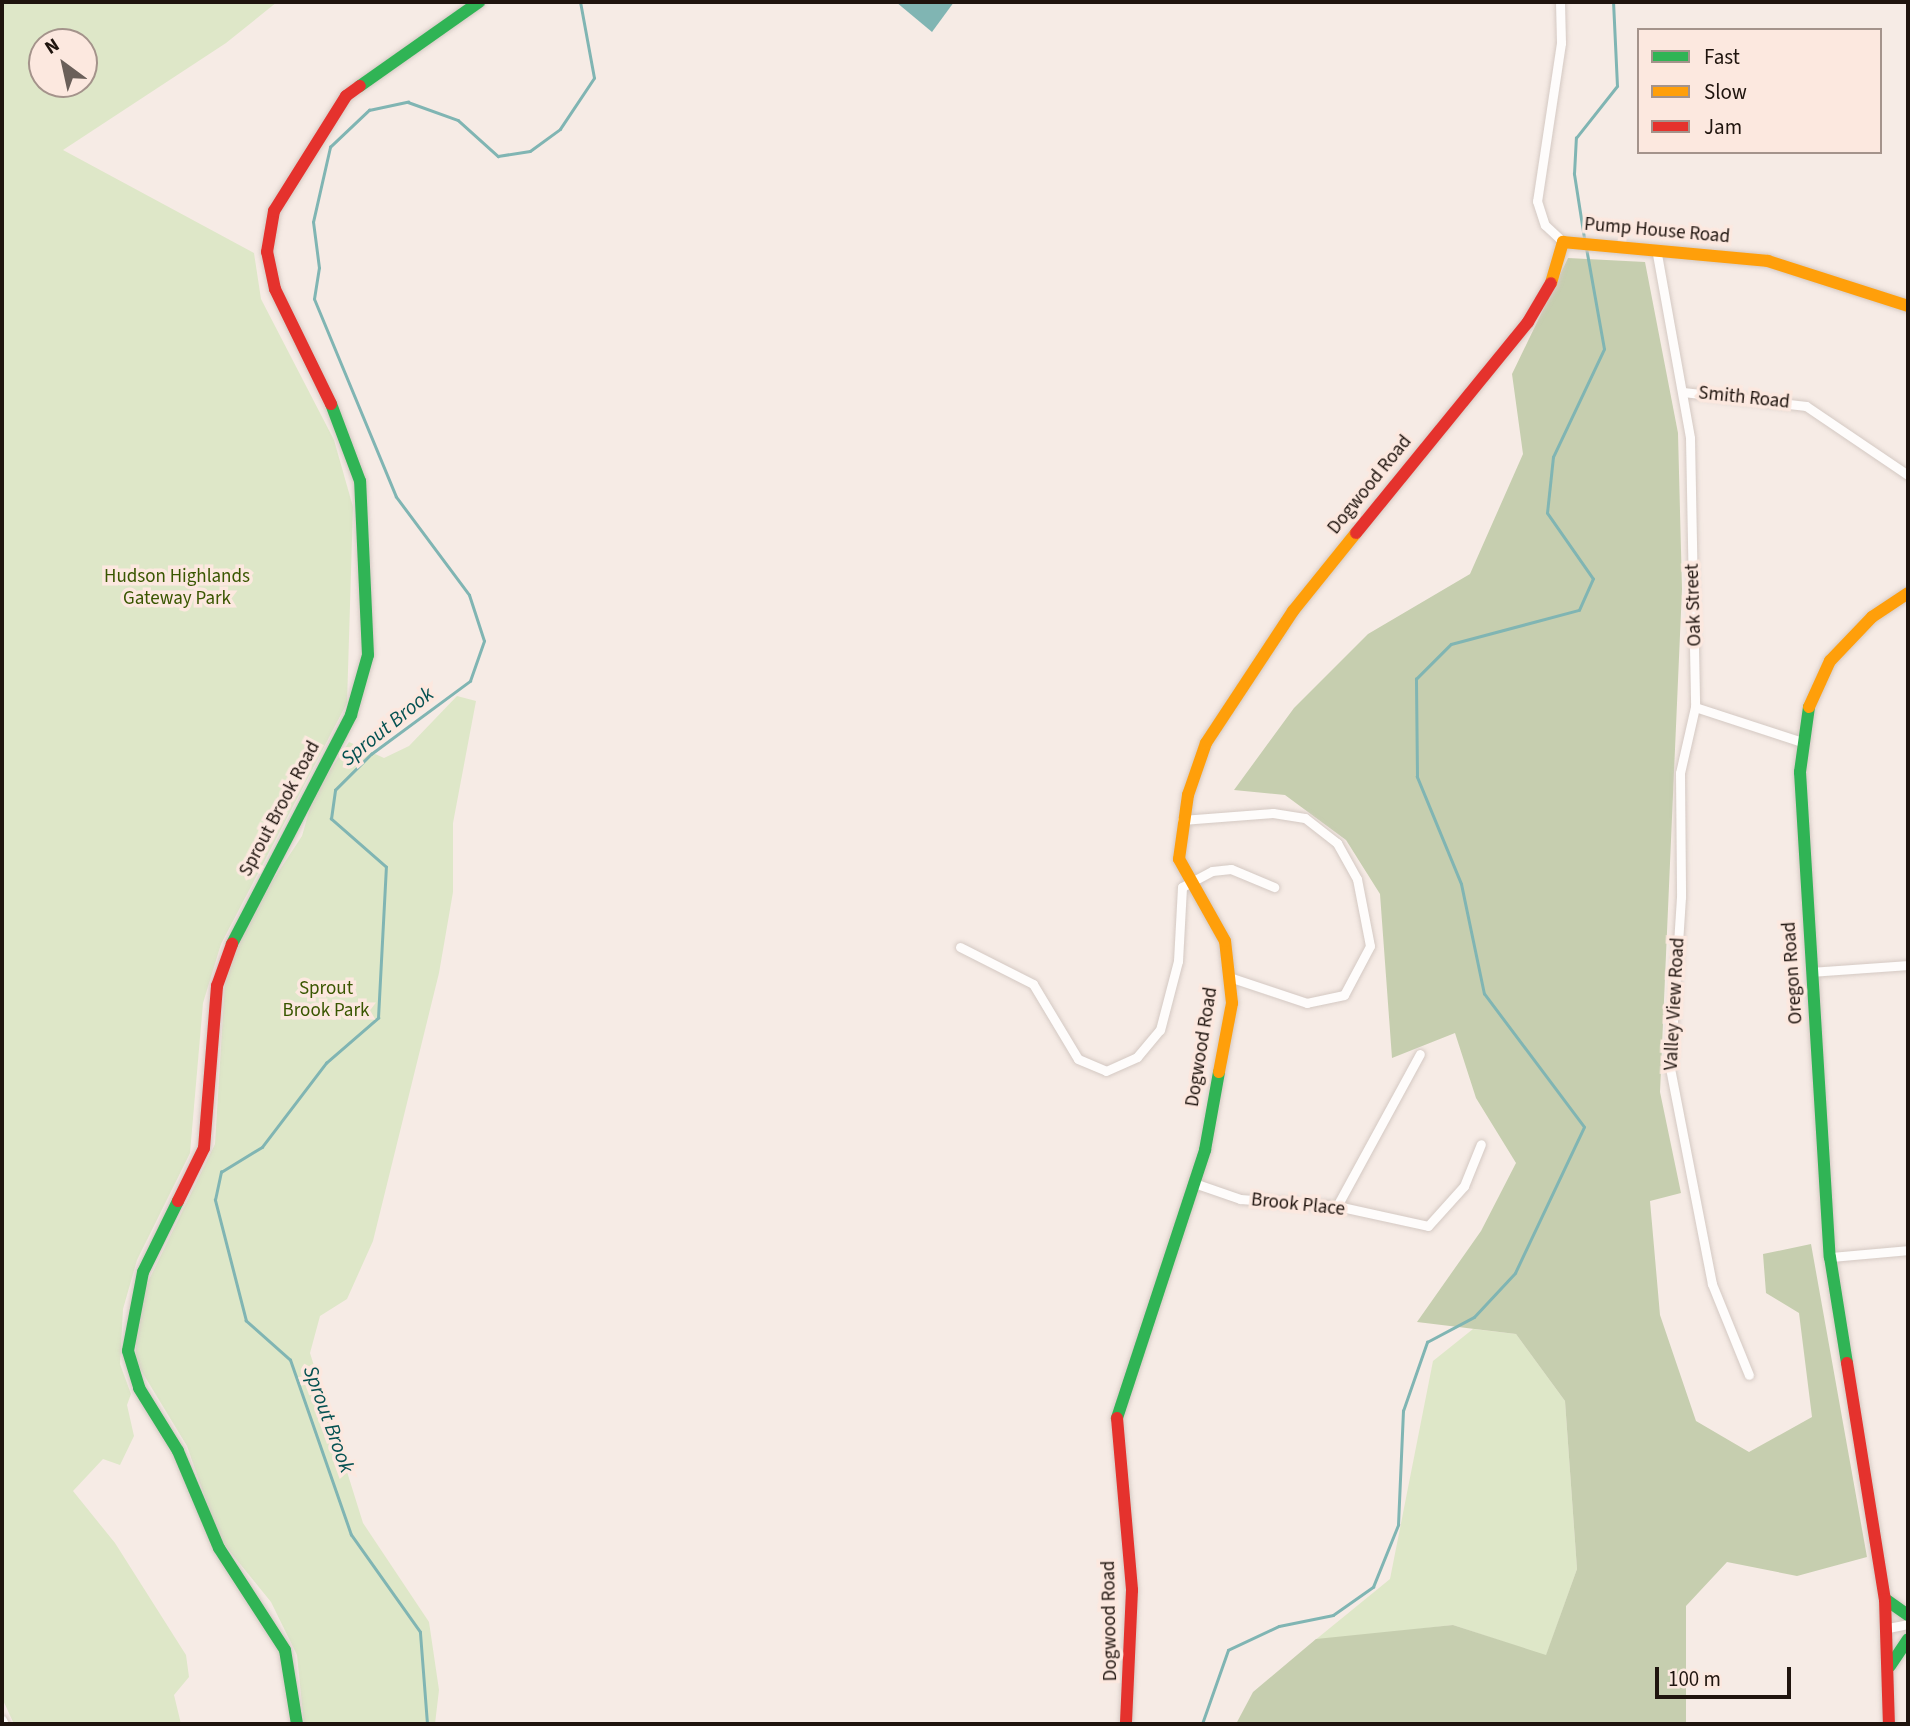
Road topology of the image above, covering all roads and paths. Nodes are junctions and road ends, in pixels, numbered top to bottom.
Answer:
1 (479, 2) edge
2 (1560, 2) edge
3 (1563, 242) junction
4 (1657, 254) junction
5 (1908, 306) edge
6 (1683, 392) junction
7 (1908, 475) edge
8 (1908, 593) edge
9 (1695, 707) junction
10 (1802, 742) junction
11 (1182, 820) junction
12 (1189, 881) junction
13 (1274, 887) dead end
14 (960, 947) dead end
15 (1908, 965) edge
16 (1811, 972) junction
17 (1232, 978) junction
18 (1420, 1054) dead end
19 (1481, 1144) dead end
20 (1194, 1182) junction
21 (1337, 1206) junction
22 (1908, 1250) edge
23 (1830, 1257) junction
24 (1749, 1375) dead end
25 (1885, 1598) junction
26 (1908, 1615) edge
27 (1908, 1624) edge
28 (1888, 1628) junction
29 (1908, 1639) edge
30 (1890, 1667) junction
31 (297, 1724) edge
32 (1126, 1724) edge
33 (1889, 1724) edge

1 - 31 street, Sprout Brook Road
2 - 3 street, Pump House Road
3 - 4 street, Pump House Road
3 - 11 street, Dogwood Road
4 - 5 street, Pump House Road
4 - 6 street
6 - 7 street, Smith Road
6 - 9 street, Oak Street
8 - 10 street, Oregon Road
9 - 10 street
9 - 24 street, Valley View Road
10 - 16 street, Oregon Road
11 - 12 street, Dogwood Road
11 - 17 street
12 - 13 street
12 - 14 street
12 - 17 street, Dogwood Road
15 - 16 street
16 - 23 street, Oregon Road
17 - 20 street, Dogwood Road
18 - 21 street
19 - 21 street, Brook Place
20 - 21 street, Brook Place
20 - 32 street, Dogwood Road
22 - 23 street
23 - 25 street, Oregon Road
25 - 26 street
25 - 28 street, Oregon Road
27 - 28 street
28 - 30 street, Oregon Road
29 - 30 street
30 - 33 street, Oregon Road

